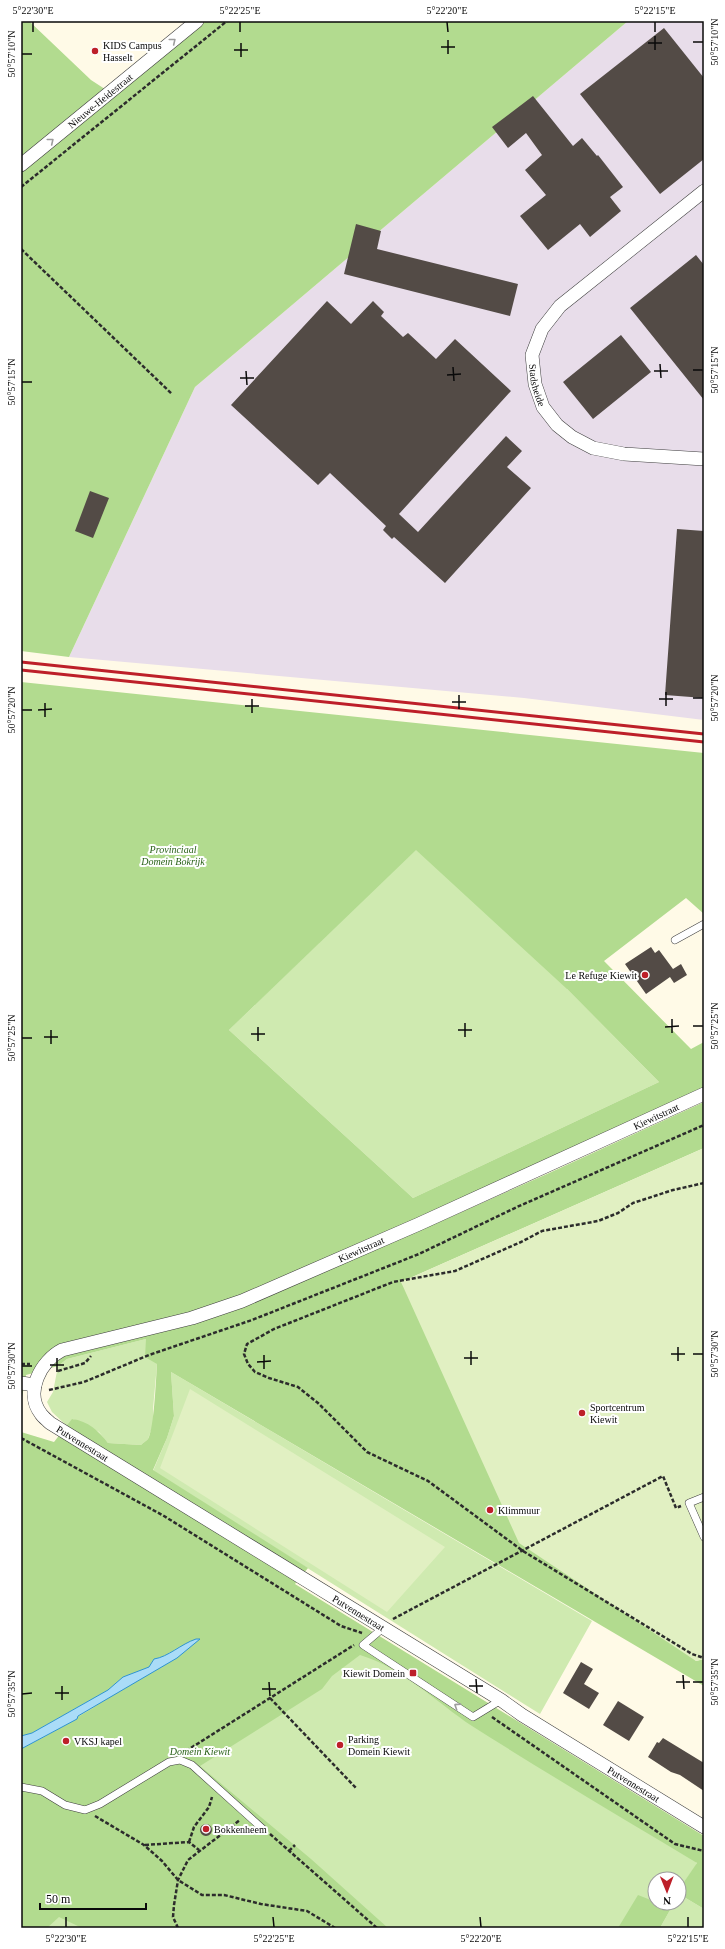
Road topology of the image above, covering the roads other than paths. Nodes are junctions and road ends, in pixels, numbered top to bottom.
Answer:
1 (197, 21) edge
2 (21, 165) edge
3 (704, 191) edge
4 (704, 459) edge
5 (704, 924) edge
6 (675, 940) dead end
7 (704, 1094) edge
8 (21, 1382) edge
9 (35, 1384) junction
10 (704, 1497) edge
11 (704, 1537) edge
12 (381, 1627) junction
13 (502, 1700) junction
14 (21, 1787) edge
15 (704, 1827) edge
16 (263, 1829) road end

2 -> 1 street, Nieuwe-Heidestraat
3 - 4 street, Stadsheide
5 - 6 lane
7 - 9 street, Kiewitstraat
8 - 9 street
9 - 12 street, Putvennestraat
10 - 11 lane
12 - 13 street, Putvennestraat
13 -> 12 lane
13 - 15 street, Putvennestraat
14 - 16 lane

